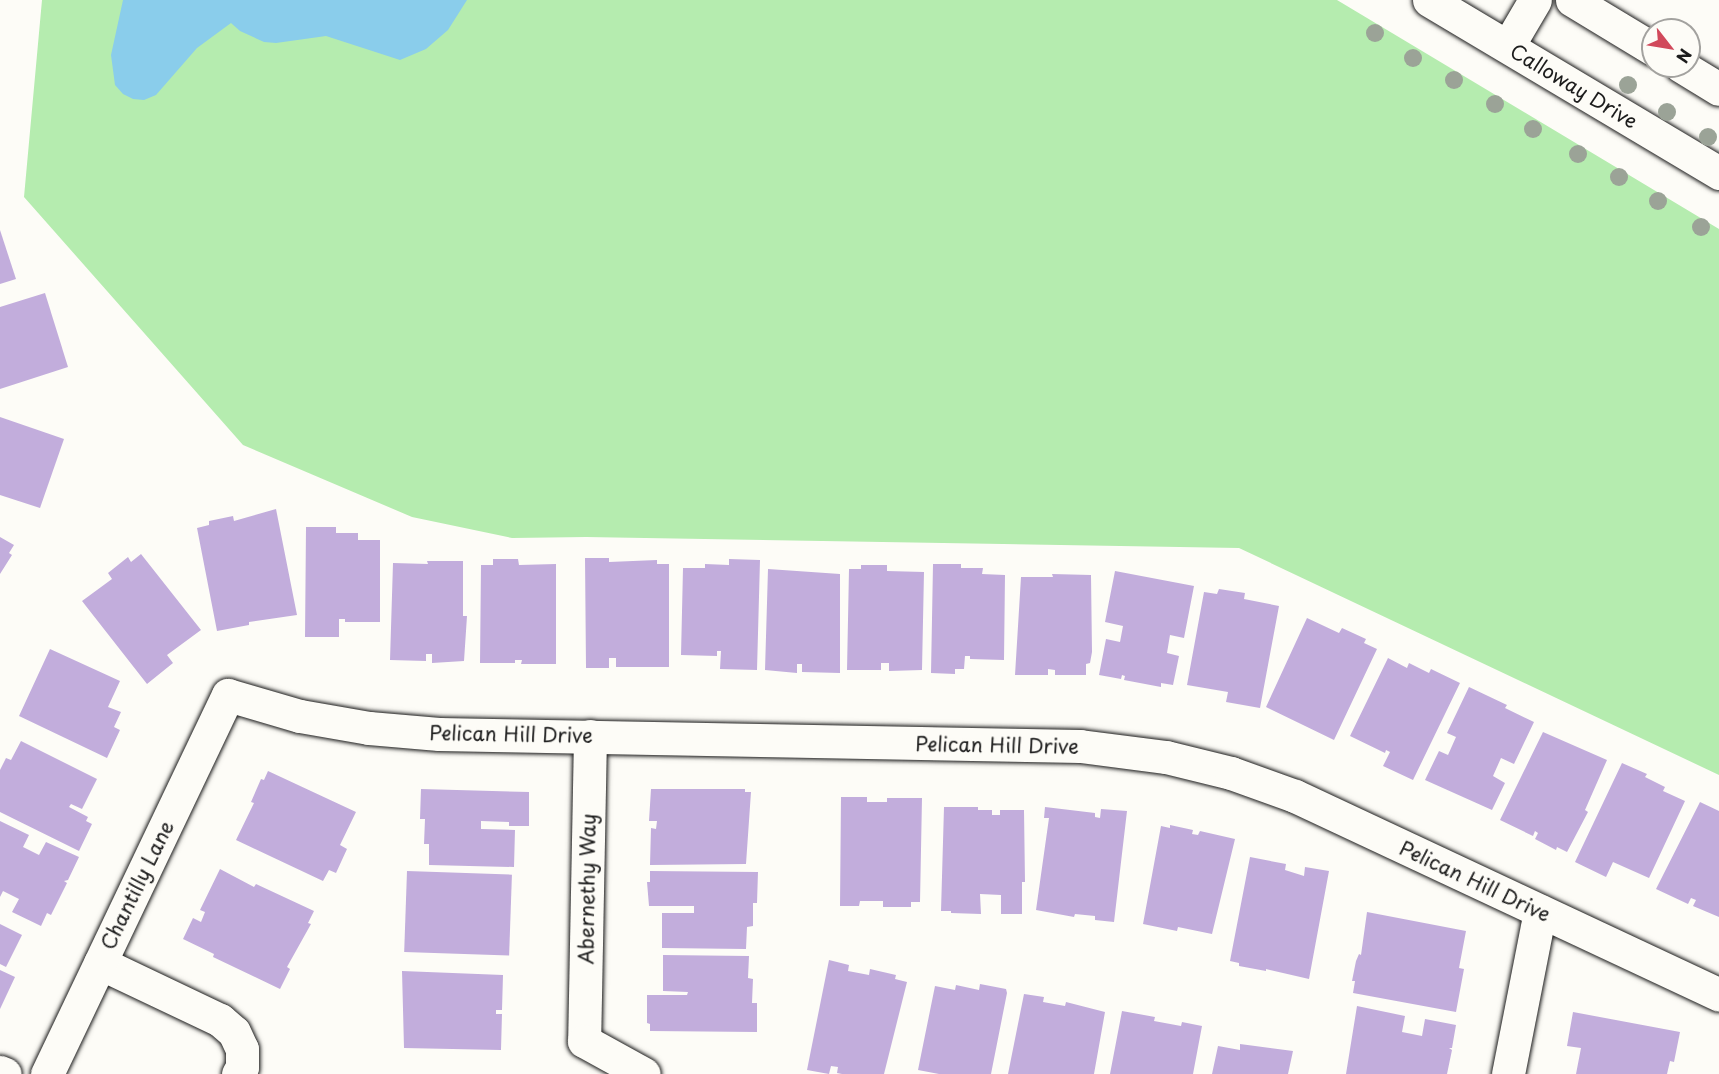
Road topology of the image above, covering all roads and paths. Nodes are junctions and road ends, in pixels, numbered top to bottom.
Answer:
1 (1429, 0) edge
2 (1534, 0) edge
3 (1572, 0) edge
4 (1641, 42) edge
5 (1508, 46) junction
6 (1701, 78) edge
7 (1719, 89) edge
8 (1719, 173) edge
9 (228, 695) joint
10 (590, 736) junction
11 (1540, 911) junction
12 (100, 963) junction
13 (1719, 995) edge
14 (0, 1072) edge
15 (5, 1074) edge
16 (47, 1074) edge
17 (238, 1074) edge
18 (644, 1074) edge
19 (1508, 1074) edge

1 - 5 street, Calloway Drive
2 - 5 street
3 - 4 street
5 - 8 street, Calloway Drive
6 - 7 street
9 - 10 street, Pelican Hill Drive
9 - 12 street, Chantilly Lane
10 - 11 street, Pelican Hill Drive
10 - 18 street, Abernethy Way
11 - 13 street, Pelican Hill Drive
11 - 19 street
12 - 16 street, Chantilly Lane
12 - 17 street
14 - 15 street

